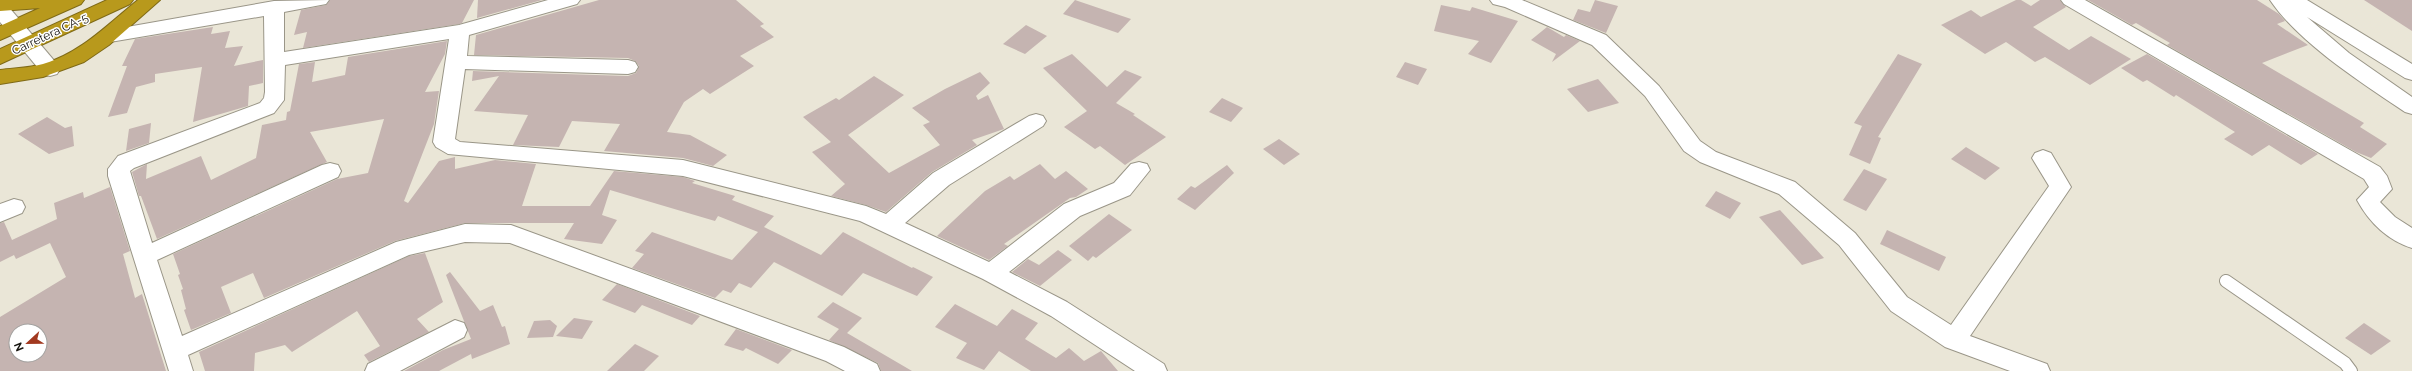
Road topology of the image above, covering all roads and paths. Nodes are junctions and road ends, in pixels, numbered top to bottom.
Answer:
1 (64, 0) edge
2 (74, 0) edge
3 (123, 0) edge
4 (150, 0) edge
5 (319, 0) edge
6 (1500, 0) edge
7 (2071, 0) edge
8 (2280, 0) edge
9 (2293, 0) edge
10 (565, 1) edge
11 (0, 5) edge
12 (274, 7) junction
13 (0, 9) edge
14 (7, 31) edge
15 (460, 31) junction
16 (110, 36) junction
17 (29, 44) junction
18 (0, 57) edge
19 (275, 60) junction
20 (458, 62) junction
21 (628, 67) dead end
22 (2410, 68) edge
23 (50, 69) junction
24 (0, 77) edge
25 (2412, 107) edge
26 (1036, 121) dead end
27 (2043, 158) dead end
28 (1139, 170) dead end
29 (330, 171) dead end
30 (888, 225) junction
31 (2412, 239) edge
32 (145, 256) junction
33 (991, 273) junction
34 (2226, 281) dead end
35 (455, 330) dead end
36 (1954, 340) junction
37 (179, 361) edge
38 (377, 371) edge
39 (868, 371) edge
40 (1155, 371) edge
41 (2038, 371) edge
42 (2351, 371) edge

1 - 11 highway
2 - 14 highway, Carretera CA-5
3 - 17 highway, Carretera CA-5
4 - 16 highway
5 - 12 street
6 - 36 street
7 - 31 street
8 - 25 street
9 - 22 street
10 - 15 street
12 - 16 street
12 - 19 street
13 - 14 street
14 - 17 street
15 - 19 street
15 - 20 street
16 - 23 highway
17 - 18 highway, Carretera CA-5
17 - 23 street
19 - 32 street
20 - 21 street
20 - 30 street
23 - 24 highway
26 - 30 street
27 - 36 street
28 - 33 street
29 - 32 street
30 - 33 street
32 - 37 street
33 - 40 street
34 - 42 lane
35 - 38 street
36 - 41 street
37 - 39 street

